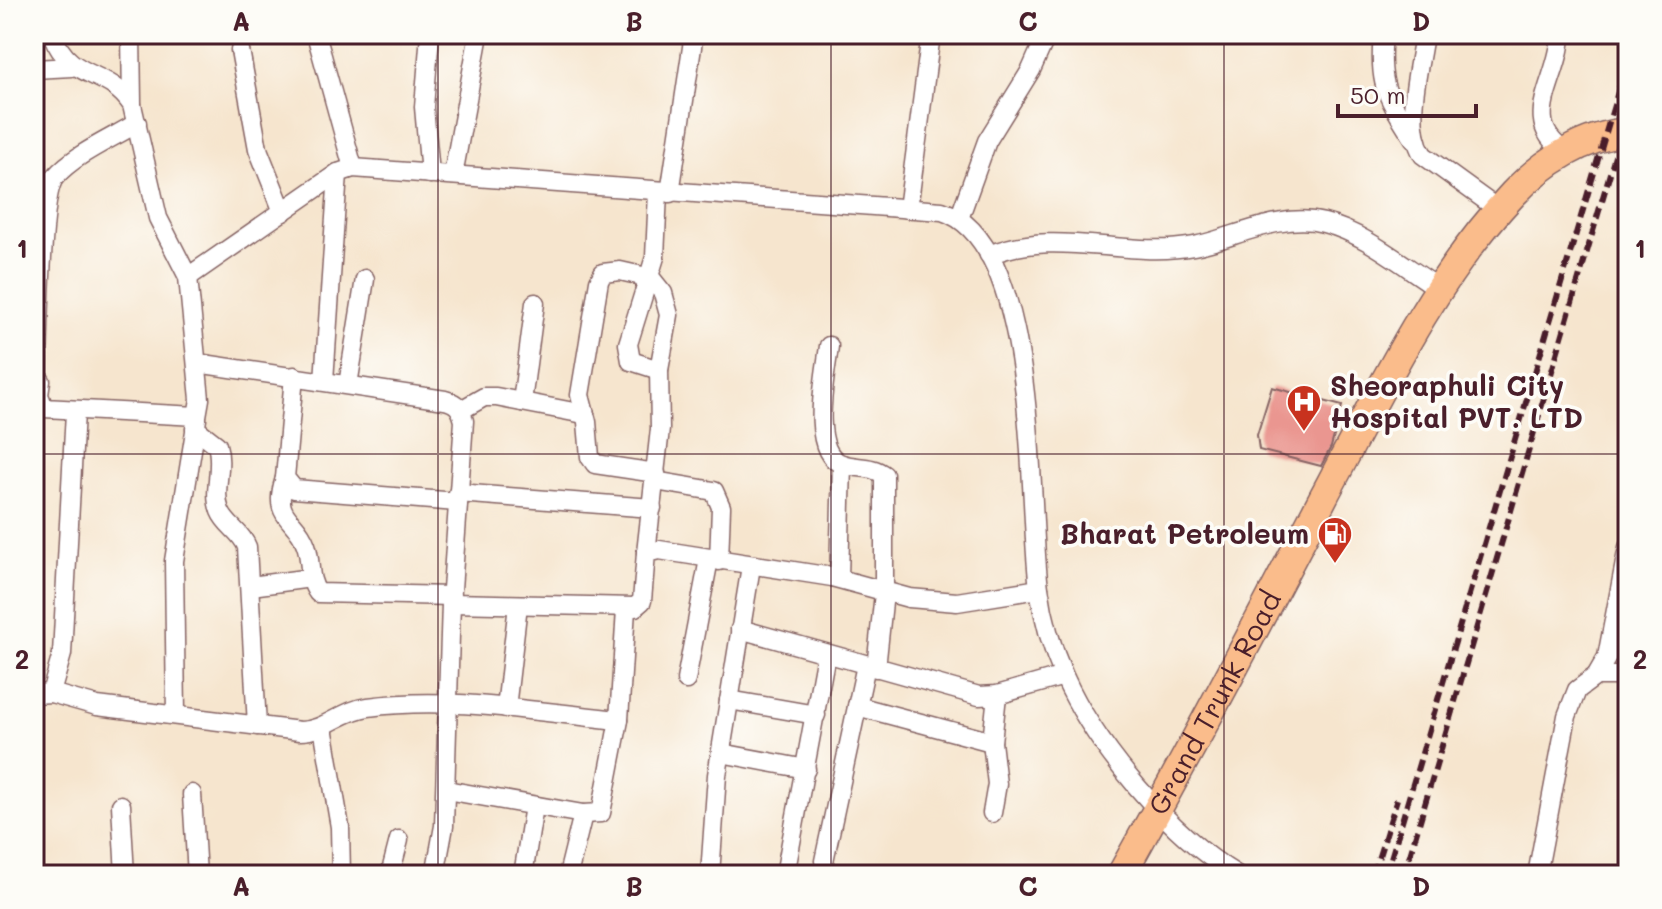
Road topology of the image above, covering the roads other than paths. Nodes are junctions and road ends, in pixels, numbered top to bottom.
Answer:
1 (52, 34) edge
2 (131, 34) edge
3 (316, 34) edge
4 (430, 34) edge
5 (479, 34) edge
6 (694, 34) edge
7 (931, 34) edge
8 (1047, 34) edge
9 (1383, 34) edge
10 (1424, 34) edge
11 (1561, 34) edge
12 (240, 50) dead end
13 (72, 67) junction
14 (34, 69) edge
15 (135, 114) junction
16 (1628, 132) edge
17 (1415, 142) junction
18 (1566, 152) junction
19 (346, 171) junction
20 (430, 174) junction
21 (453, 175) junction
22 (43, 182) edge
23 (664, 192) junction
24 (908, 209) junction
25 (1499, 210) junction
26 (283, 212) junction
27 (960, 216) junction
28 (39, 252) edge
29 (989, 255) junction
30 (188, 277) junction
31 (651, 278) junction
32 (365, 279) dead end
33 (1440, 289) junction
34 (535, 303) dead end
35 (829, 346) dead end
36 (197, 363) junction
37 (659, 370) junction
38 (36, 372) edge
39 (294, 376) junction
40 (324, 381) junction
41 (348, 385) junction
42 (522, 402) junction
43 (461, 410) junction
44 (75, 412) junction
45 (584, 414) junction
46 (196, 422) junction
47 (842, 464) junction
48 (655, 477) junction
49 (285, 478) junction
50 (458, 498) junction
51 (652, 508) junction
52 (1628, 547) edge
53 (646, 553) junction
54 (714, 560) junction
55 (751, 566) junction
56 (311, 578) junction
57 (839, 578) junction
58 (1624, 583) edge
59 (251, 586) junction
60 (1039, 589) junction
61 (884, 593) junction
62 (451, 599) junction
63 (518, 605) junction
64 (626, 609) junction
65 (740, 629) junction
66 (826, 654) junction
67 (871, 667) junction
68 (1064, 676) junction
69 (1596, 676) junction
70 (1628, 676) edge
71 (686, 680) dead end
72 (43, 694) edge
73 (997, 695) junction
74 (729, 700) junction
75 (448, 702) junction
76 (857, 706) junction
77 (506, 708) junction
78 (176, 715) junction
79 (816, 715) junction
80 (619, 720) junction
81 (257, 726) junction
82 (323, 727) junction
83 (992, 742) junction
84 (721, 753) junction
85 (806, 769) junction
86 (446, 790) junction
87 (192, 794) dead end
88 (121, 805) dead end
89 (534, 806) junction
90 (1157, 812) junction
91 (992, 813) dead end
92 (583, 814) junction
93 (399, 840) dead end
94 (824, 861) dead end
95 (125, 875) edge
96 (197, 875) edge
97 (341, 875) edge
98 (390, 875) edge
99 (435, 875) edge
100 (523, 875) edge
101 (568, 875) edge
102 (710, 875) edge
103 (785, 875) edge
104 (1121, 875) edge
105 (1237, 875) edge
106 (1537, 875) edge

1 - 13 street
2 - 15 street
3 - 19 street
4 - 20 street
5 - 21 street
6 - 23 street
7 - 24 street
8 - 27 street
9 - 17 street
10 - 17 street
11 - 18 street
12 - 26 street
13 - 14 street
13 - 15 street
15 - 22 street
15 - 30 street
16 - 18 main road, Grand Trunk Road
17 - 25 street
18 - 25 main road, Grand Trunk Road
19 - 20 street
19 - 26 street
19 - 40 street
20 - 21 street
21 - 23 street
22 - 28 street
23 - 24 street
23 - 31 street
24 - 27 street
25 - 33 main road, Grand Trunk Road
26 - 30 street
27 - 29 street
28 - 38 street
29 - 33 street
29 - 60 street
30 - 36 street
31 - 37 street
31 - 37 street
31 - 45 street
32 - 41 street
33 - 90 main road, Grand Trunk Road
34 - 42 street
35 - 47 street
36 - 39 street
36 - 46 street
37 - 48 street
38 - 44 street
39 - 40 street
39 - 49 street
40 - 41 street
41 - 43 street
42 - 43 street
42 - 45 street
43 - 50 street
44 - 46 street
44 - 72 street
45 - 48 street
46 - 59 street
46 - 78 street
47 - 57 street
47 - 61 street
48 - 51 street
48 - 54 street
49 - 50 street
49 - 56 street
50 - 51 street
50 - 62 street
51 - 53 street
52 - 58 street
53 - 54 street
53 - 64 street
54 - 55 street
54 - 71 street
55 - 57 street
55 - 65 street
56 - 59 street
56 - 62 street
57 - 61 street
58 - 69 street
59 - 81 street
60 - 61 street
60 - 68 street
61 - 67 street
62 - 63 street
62 - 75 street
63 - 64 street
63 - 77 street
64 - 80 street
65 - 66 street
65 - 74 street
66 - 67 street
66 - 79 street
67 - 73 street
67 - 76 street
68 - 73 street
68 - 90 street
69 - 70 street
69 - 106 street
72 - 78 street
73 - 83 street
74 - 79 street
74 - 84 street
75 - 77 street
75 - 82 street
75 - 86 street
76 - 83 street
76 - 94 street
77 - 80 street
78 - 81 street
79 - 85 street
80 - 92 street
81 - 82 street
82 - 97 street
83 - 91 street
84 - 85 street
84 - 102 street
85 - 103 street
86 - 89 street
86 - 99 street
87 - 96 street
88 - 95 street
89 - 92 street
89 - 100 street
90 - 104 main road, Grand Trunk Road
90 - 105 street
92 - 101 street
93 - 98 street

